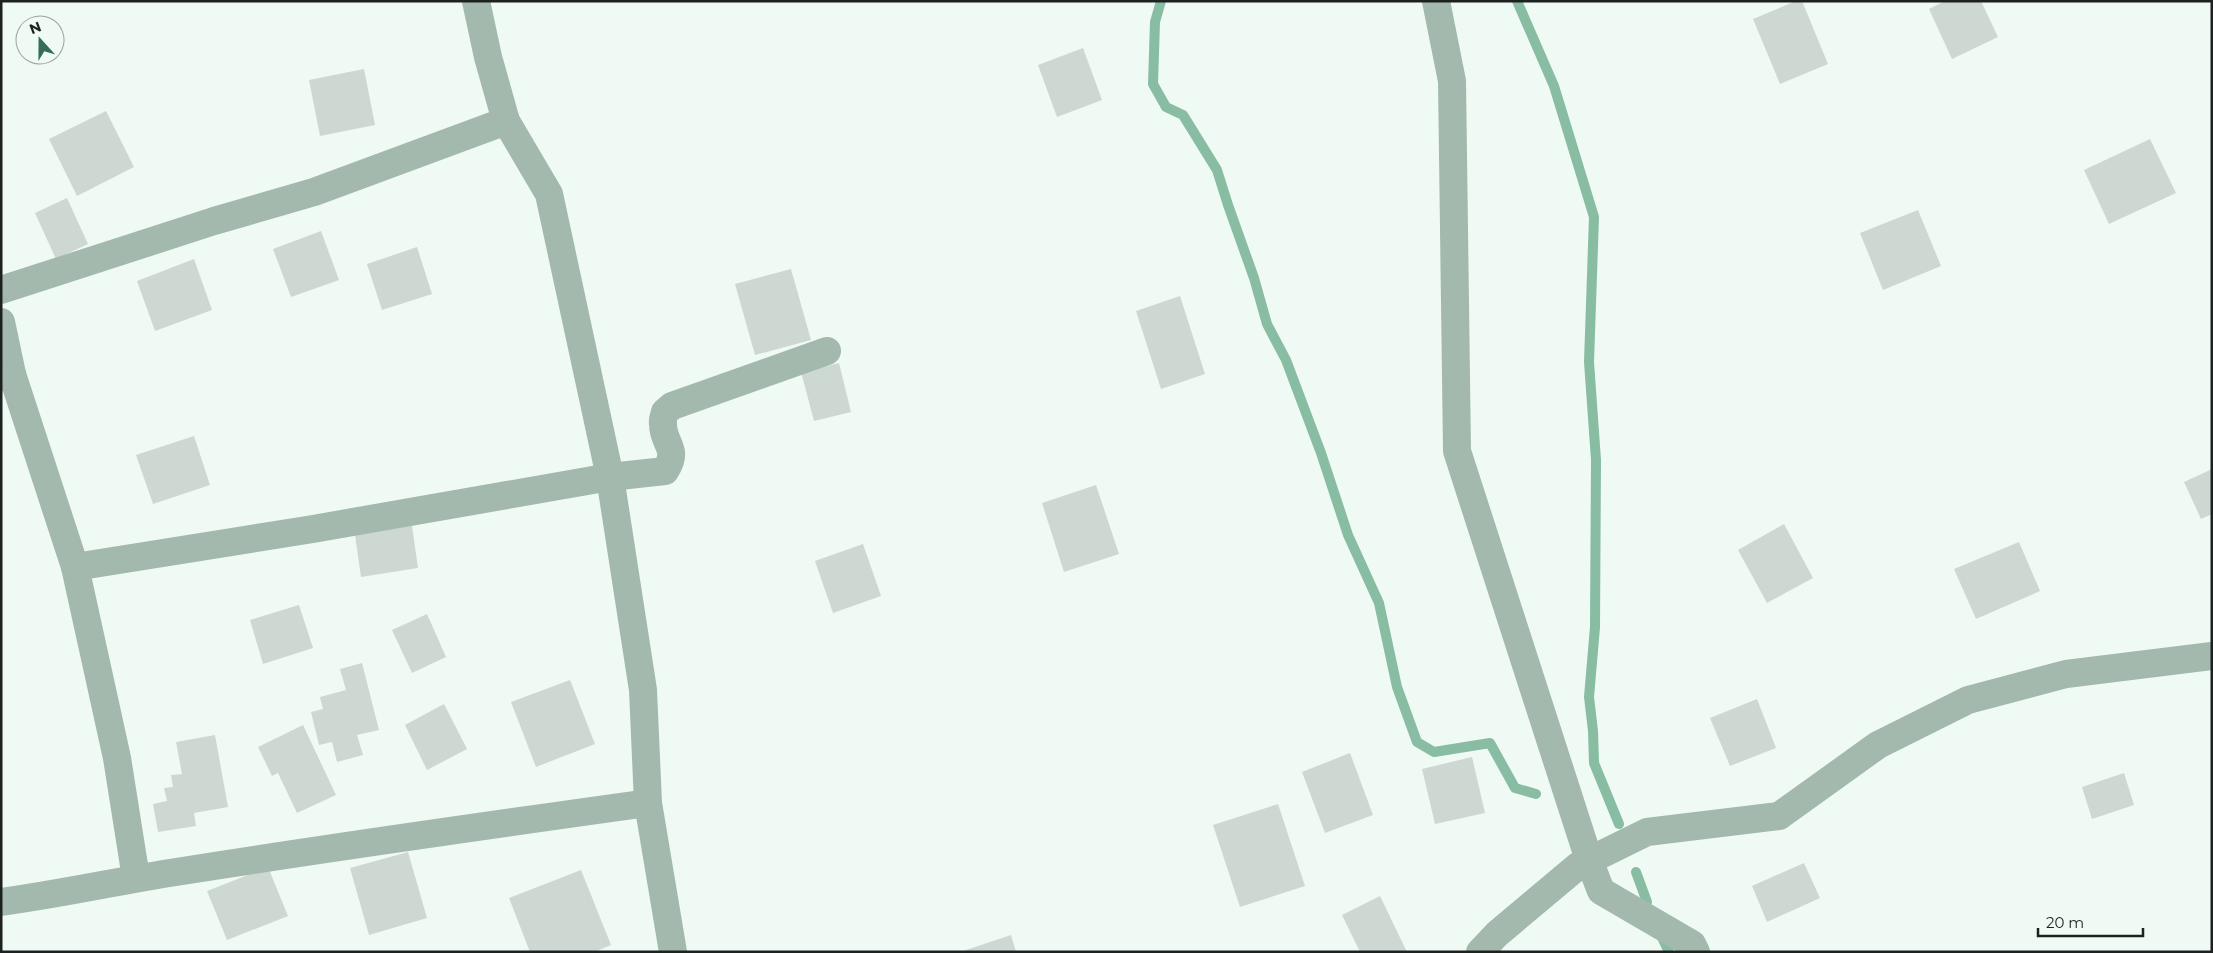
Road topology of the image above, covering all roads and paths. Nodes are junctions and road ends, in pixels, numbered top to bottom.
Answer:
1 (476, 1) edge
2 (1436, 1) edge
3 (506, 121) junction
4 (1, 290) edge
5 (1, 322) edge
6 (827, 351) dead end
7 (7, 376) edge
8 (610, 477) junction
9 (74, 567) junction
10 (2212, 656) edge
11 (648, 803) junction
12 (1589, 860) junction
13 (136, 878) junction
14 (1, 902) edge
15 (672, 952) edge
16 (1480, 952) edge
17 (1696, 952) edge

1 - 3 street
2 - 12 street
3 - 4 street
3 - 8 street
5 - 7 street
6 - 8 street
7 - 9 street
8 - 9 street
8 - 11 street
9 - 13 street
10 - 12 street
11 - 13 street
11 - 15 street
12 - 16 street
12 - 17 street
13 - 14 street

